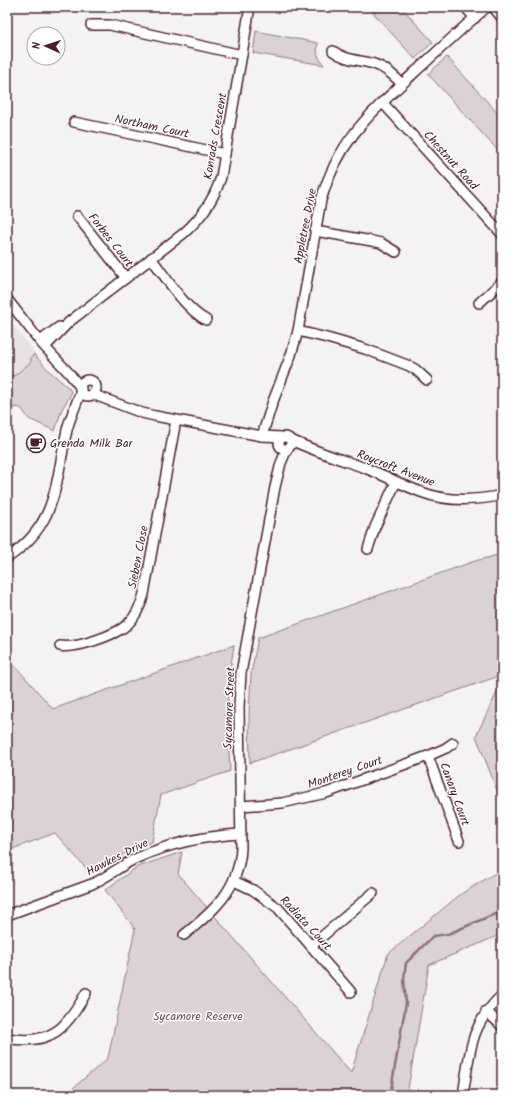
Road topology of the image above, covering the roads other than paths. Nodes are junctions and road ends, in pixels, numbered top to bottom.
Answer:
1 (250, 7) edge
2 (465, 7) edge
3 (487, 7) edge
4 (493, 7) edge
5 (475, 18) junction
6 (502, 18) edge
7 (91, 25) dead end
8 (333, 51) dead end
9 (242, 55) junction
10 (402, 84) junction
11 (382, 102) junction
12 (74, 122) dead end
13 (225, 154) junction
14 (77, 216) dead end
15 (315, 231) junction
16 (502, 234) edge
17 (396, 252) dead end
18 (151, 258) junction
19 (126, 278) junction
20 (502, 282) edge
21 (7, 299) edge
22 (480, 302) dead end
23 (206, 320) dead end
24 (298, 331) junction
25 (42, 344) junction
26 (427, 380) dead end
27 (87, 389) junction
28 (176, 420) junction
29 (262, 436) junction
30 (285, 445) junction
31 (396, 482) junction
32 (502, 495) edge
33 (368, 549) dead end
34 (7, 558) edge
35 (60, 646) dead end
36 (453, 743) dead end
37 (428, 756) junction
38 (241, 806) junction
39 (241, 834) junction
40 (459, 841) dead end
41 (234, 881) junction
42 (373, 893) dead end
43 (7, 915) edge
44 (184, 935) dead end
45 (312, 946) junction
46 (351, 992) dead end
47 (86, 993) dead end
48 (502, 995) edge
49 (486, 1011) junction
50 (502, 1026) edge
51 (7, 1038) edge
52 (464, 1095) edge

1 - 9 street, Konrads Crescent
2 - 5 street
3 - 5 street, Appletree Drive
4 - 6 street
5 - 10 street, Appletree Drive
7 - 9 street
8 - 10 street
9 - 13 street, Konrads Crescent
10 - 11 street, Appletree Drive
11 - 15 street, Appletree Drive
11 - 16 street, Chestnut Road
12 - 13 street, Northam Court
13 - 18 street, Konrads Crescent
14 - 19 street, Forbes Court
15 - 17 street
15 - 24 street, Appletree Drive
18 - 19 street, Konrads Crescent
18 - 23 street
19 - 25 street, Konrads Crescent
20 - 22 street
21 - 25 street, Roycroft Avenue
24 - 26 street
24 - 29 street, Appletree Drive
25 - 27 street, Roycroft Avenue
27 - 28 street, Roycroft Avenue
27 - 34 street
28 - 29 street, Roycroft Avenue
28 - 35 street, Sieben Close
29 - 30 street, Roycroft Avenue
30 - 31 street, Roycroft Avenue
30 - 38 street, Sycamore Street
31 - 32 street, Roycroft Avenue
31 - 33 street
36 - 37 street, Monterey Court
37 - 38 street, Monterey Court
37 - 40 street, Canary Court
38 - 39 street, Sycamore Street
39 - 41 street, Sycamore Street
39 - 43 street, Hawkes Drive
41 - 44 street, Sycamore Street
41 - 45 street, Radiata Court
42 - 45 street
45 - 46 street, Radiata Court
47 - 51 street
48 - 49 street
49 - 50 street
49 - 52 street

